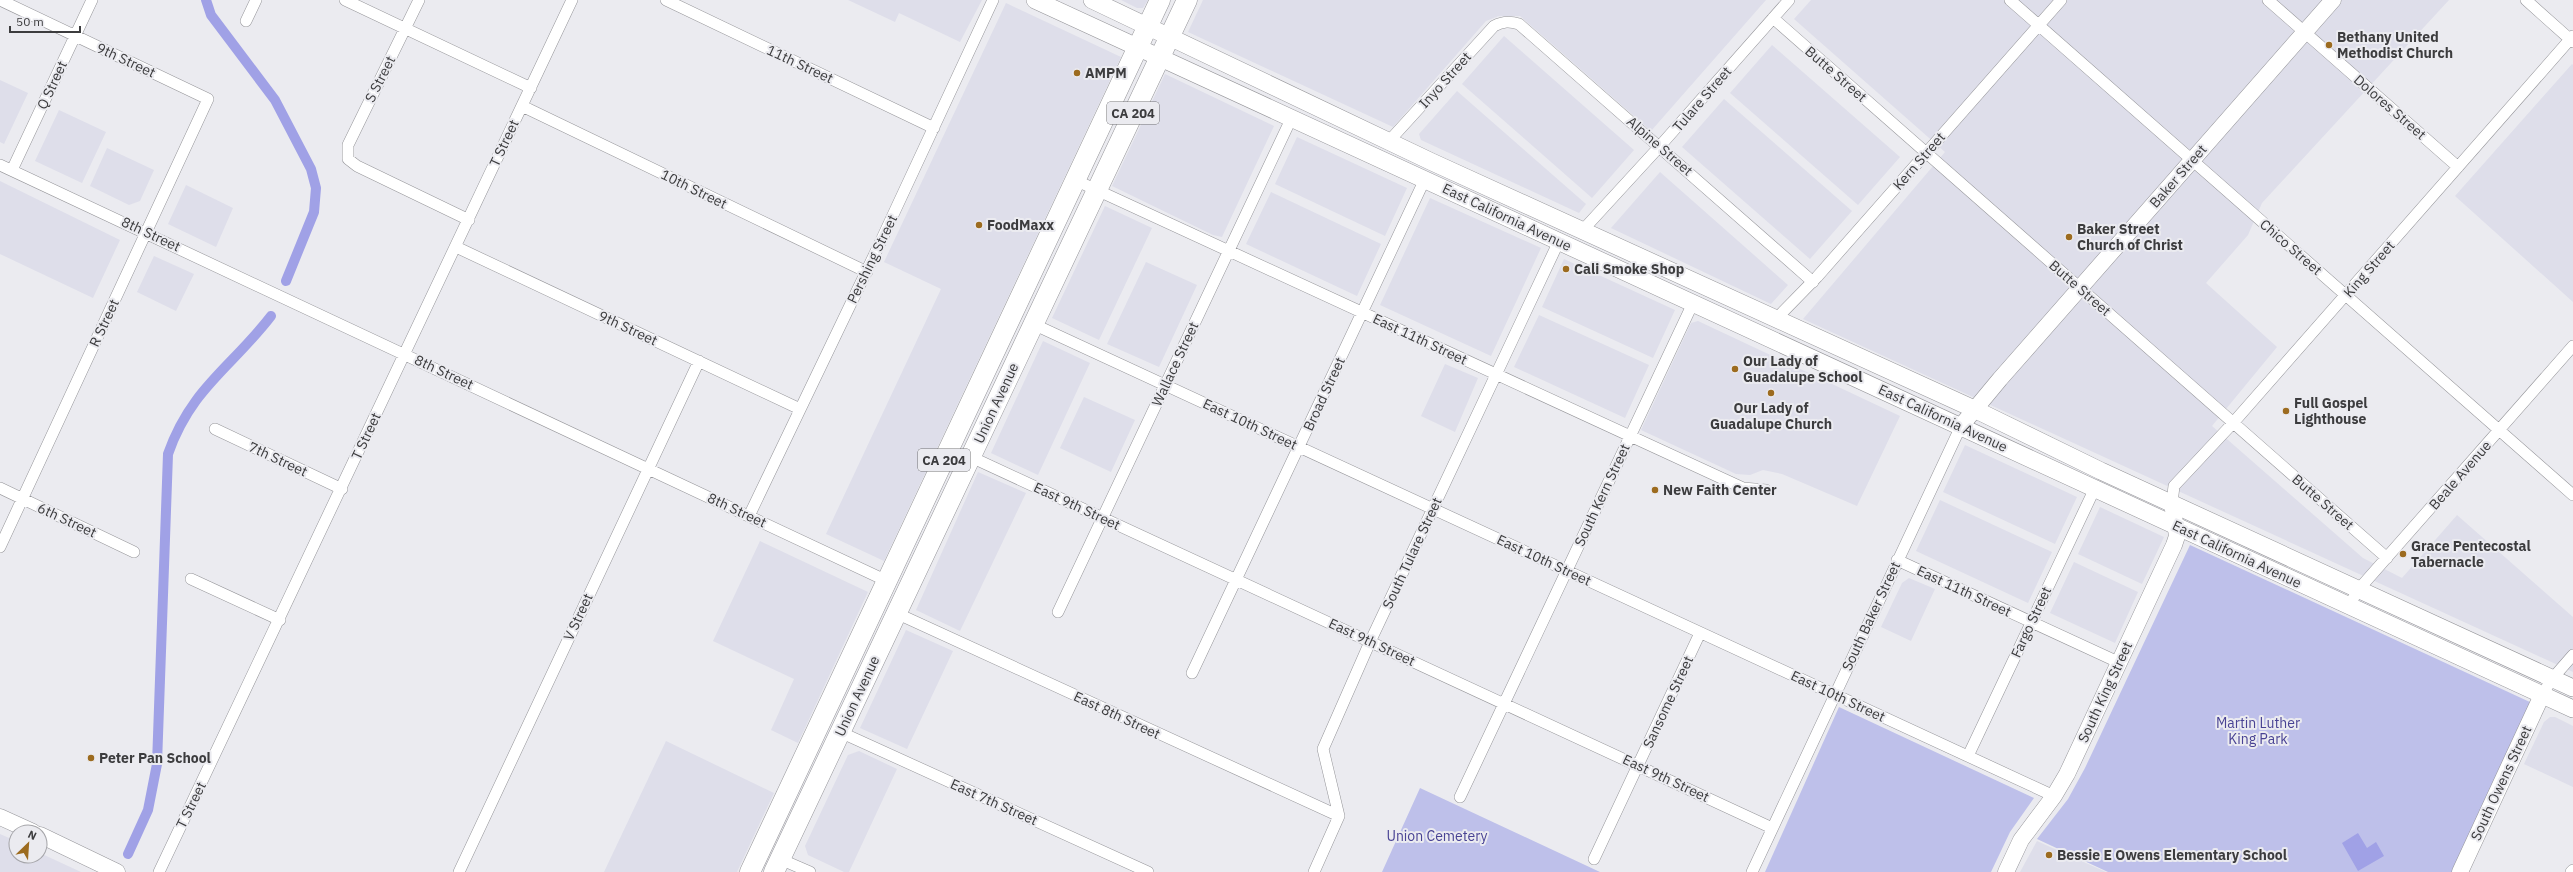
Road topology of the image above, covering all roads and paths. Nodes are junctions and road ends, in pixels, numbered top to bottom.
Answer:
1 (0, 0) edge
2 (92, 0) edge
3 (256, 0) edge
4 (345, 0) edge
5 (419, 0) edge
6 (572, 0) edge
7 (666, 0) edge
8 (992, 0) edge
9 (1035, 0) edge
10 (1092, 0) edge
11 (1160, 0) edge
12 (1187, 0) edge
13 (1789, 0) edge
14 (2010, 0) edge
15 (2061, 0) edge
16 (2268, 0) edge
17 (2333, 0) edge
18 (2526, 0) edge
19 (1773, 18) junction
20 (246, 21) dead end
21 (1502, 22) joint
22 (2039, 25) junction
23 (1148, 26) junction
24 (405, 29) junction
25 (2304, 32) junction
26 (75, 36) junction
27 (1170, 36) junction
28 (2572, 39) edge
29 (1138, 48) junction
30 (1159, 58) junction
31 (531, 88) junction
32 (208, 99) joint
33 (522, 106) junction
34 (1292, 117) junction
35 (934, 128) junction
36 (1324, 132) junction
37 (1390, 140) junction
38 (1660, 146) junction
39 (1926, 153) junction
40 (2192, 160) junction
41 (0, 165) edge
42 (2458, 167) junction
43 (12, 170) junction
44 (1426, 179) junction
45 (1075, 180) junction
46 (1097, 190) junction
47 (1495, 191) junction
48 (1509, 218) junction
49 (468, 220) junction
50 (1582, 231) junction
51 (147, 232) junction
52 (1559, 241) junction
53 (456, 247) junction
54 (1228, 251) junction
55 (867, 272) junction
56 (1813, 282) junction
57 (2080, 288) junction
58 (2346, 295) junction
59 (1693, 303) junction
60 (1362, 312) junction
61 (1759, 313) junction
62 (1775, 320) junction
63 (1033, 324) junction
64 (2573, 346) edge
65 (406, 354) junction
66 (699, 361) junction
67 (1496, 374) junction
68 (1165, 385) junction
69 (800, 409) junction
70 (1974, 409) junction
71 (2233, 423) junction
72 (1961, 426) junction
73 (215, 429) dead end
74 (2499, 430) junction
75 (1630, 436) junction
76 (1299, 447) junction
77 (971, 457) junction
78 (648, 468) junction
79 (0, 488) edge
80 (2095, 488) junction
81 (342, 489) junction
82 (1766, 490) dead end
83 (2573, 495) edge
84 (22, 499) junction
85 (2172, 503) junction
86 (1433, 508) junction
87 (749, 516) junction
88 (1102, 518) junction
89 (2175, 525) junction
90 (0, 547) edge
91 (134, 552) dead end
92 (2387, 558) junction
93 (1897, 560) junction
94 (1567, 571) junction
95 (191, 579) dead end
96 (1236, 580) junction
97 (887, 581) junction
98 (2359, 589) junction
99 (2349, 606) junction
100 (1058, 612) dead end
101 (896, 613) junction
102 (280, 620) junction
103 (2031, 622) junction
104 (1700, 632) junction
105 (1370, 642) junction
106 (2573, 655) edge
107 (2118, 662) junction
108 (1192, 673) dead end
109 (866, 678) junction
110 (2552, 679) junction
111 (2573, 688) edge
112 (1834, 694) junction
113 (2542, 695) junction
114 (1504, 704) junction
115 (2573, 709) edge
116 (840, 732) junction
117 (1968, 756) junction
118 (1638, 766) junction
119 (2054, 796) junction
120 (1460, 797) dead end
121 (1339, 816) junction
122 (0, 817) edge
123 (15, 824) edge
124 (1772, 828) junction
125 (48, 840) edge
126 (1594, 859) dead end
127 (777, 865) edge
128 (2573, 870) edge
129 (117, 872) edge
130 (159, 872) edge
131 (459, 872) edge
132 (750, 872) edge
133 (810, 872) edge
134 (1148, 872) edge
135 (1314, 872) edge
136 (1752, 872) edge
137 (2006, 872) edge
138 (2460, 872) edge
139 (2571, 872) edge

1 - 26 street, 9th Street
2 - 26 street, Q Street
3 - 20 street
4 - 24 street
5 - 24 street, S Street
6 - 31 street, T Street
7 - 35 street, 11th Street
8 - 35 street, Pershing Street
9 - 29 main road, East California Avenue
10 - 23 main road, East California Avenue
11 - 23 highway, Union Avenue / CA 204
12 - 27 highway, Union Avenue / CA 204
13 - 19 street, Tulare Street
14 - 22 street, Chico Street
15 - 22 street, Kern Street
16 - 25 street, Dolores Street
17 - 25 street, Baker Street
18 - 28 street
19 - 38 street, Tulare Street
19 - 39 street, Butte Street
21 - 37 street, Inyo Street
21 - 38 street, Alpine Street
22 - 39 street, Kern Street
22 - 40 street, Chico Street
23 - 27 main road, East California Avenue
23 - 29 highway, Union Avenue / CA 204
24 - 31 street
24 - 49 street, S Street
25 - 40 street, Baker Street
25 - 42 street, Dolores Street
26 - 32 street, 9th Street
26 - 43 street, Q Street
27 - 30 highway, Union Avenue / CA 204
27 - 37 main road, East California Avenue
28 - 42 street, King Street
29 - 30 main road, East California Avenue
29 - 45 highway, Union Avenue / CA 204
30 - 34 main road, East California Avenue
30 - 46 highway, Union Avenue / CA 204
31 - 33 street, T Street
32 - 51 street, R Street
33 - 49 street, T Street
33 - 55 street, 10th Street
34 - 36 main road, East California Avenue
34 - 54 street, Wallace Street
35 - 55 street, Pershing Street
36 - 37 main road
36 - 44 main road, East California Avenue
37 - 47 main road, East California Avenue
38 - 50 street, Tulare Street
38 - 56 street, Alpine Street
39 - 56 street, Kern Street
39 - 57 street, Butte Street
40 - 57 street, Baker Street
40 - 58 street, Chico Street
41 - 43 street, 8th Street
42 - 58 street, King Street
43 - 51 street, 8th Street
44 - 47 main road
44 - 48 main road, East California Avenue
44 - 60 street, Broad Street
45 - 46 street, East 11th Street
45 - 97 highway, Union Avenue / CA 204
46 - 54 street, East 11th Street
46 - 63 highway, Union Avenue / CA 204
47 - 50 main road, East California Avenue
48 - 50 main road
48 - 52 main road, East California Avenue
49 - 53 street, T Street
50 - 61 main road, East California Avenue
51 - 65 street, 8th Street
51 - 84 street, R Street
52 - 59 main road, East California Avenue
52 - 67 street, South Tulare Street
53 - 65 street, T Street
53 - 66 street, 9th Street
54 - 60 street, East 11th Street
54 - 68 street, Wallace Street
55 - 69 street, Pershing Street
56 - 62 street, Kern Street
57 - 70 street, Baker Street
57 - 71 street, Butte Street
58 - 71 street, King Street
58 - 74 street, Chico Street
59 - 61 main road
59 - 72 main road, East California Avenue
59 - 75 street, South Kern Street
60 - 67 street, East 11th Street
60 - 76 street, Broad Street
61 - 62 main road, East California Avenue
62 - 70 main road, East California Avenue
63 - 68 street, East 10th Street
63 - 77 highway, Union Avenue / CA 204
64 - 74 street, Beale Avenue
65 - 78 street, 8th Street
65 - 81 street, T Street
66 - 69 street, 9th Street
66 - 78 street, V Street
67 - 75 street, East 11th Street
67 - 86 street, South Tulare Street
68 - 76 street, East 10th Street
68 - 88 street, Wallace Street
69 - 87 street, Pershing Street
70 - 72 street, Baker Street
70 - 85 main road, East California Avenue
71 - 85 street, King Street
71 - 92 street, Butte Street
72 - 80 main road, East California Avenue
72 - 93 street, South Baker Street
73 - 81 street, 7th Street
74 - 83 street, Chico Street
74 - 92 street, Beale Avenue
75 - 82 street, East 11th Street
75 - 94 street, South Kern Street
76 - 86 street, East 10th Street
76 - 96 street, Broad Street
77 - 88 street, East 9th Street
77 - 101 highway, Union Avenue / CA 204
78 - 87 street, 8th Street
78 - 131 street, V Street
79 - 84 street, 6th Street
80 - 89 main road, East California Avenue
80 - 103 street, Fargo Street
81 - 102 street, T Street
84 - 90 street, R Street
84 - 91 street, 6th Street
85 - 89 street, South King Street
85 - 98 main road, East California Avenue
86 - 94 street, East 10th Street
86 - 105 street, South Tulare Street
87 - 97 street, 8th Street
88 - 96 street, East 9th Street
88 - 100 street, Wallace Street
89 - 99 main road, East California Avenue
89 - 107 street, South King Street
92 - 98 street, Beale Avenue
93 - 103 street, East 11th Street
93 - 112 street, South Baker Street
94 - 104 street, East 10th Street
94 - 114 street, South Kern Street
95 - 102 street
96 - 105 street, East 9th Street
96 - 108 street, Broad Street
97 - 109 highway
97 - 132 highway, Union Avenue / CA 204
98 - 99 street, Beale Avenue
98 - 110 main road, East California Avenue
99 - 113 main road, East California Avenue
101 - 109 highway, Union Avenue / CA 204
101 - 121 street, East 8th Street
102 - 130 street, T Street
103 - 107 street, East 11th Street
103 - 117 street, Fargo Street
104 - 112 street, East 10th Street
104 - 118 street, Sansome Street
105 - 114 street, East 9th Street
105 - 121 street, South Tulare Street
106 - 110 street
107 - 119 street, South King Street
109 - 116 highway, Union Avenue / CA 204
110 - 111 main road, East California Avenue
110 - 113 street
112 - 117 street, East 10th Street
112 - 124 street, South Baker Street
113 - 115 main road, East California Avenue
113 - 138 street, South Owens Street
114 - 118 street, East 9th Street
114 - 120 street, South Kern Street
116 - 127 highway, Union Avenue / CA 204
116 - 134 street, East 7th Street
117 - 119 street, East 10th Street
118 - 124 street, East 9th Street
118 - 126 street, Sansome Street
119 - 137 street, South King Street
121 - 135 street
122 - 123 street
124 - 136 street, South Baker Street
125 - 129 street
127 - 133 street
128 - 139 street

